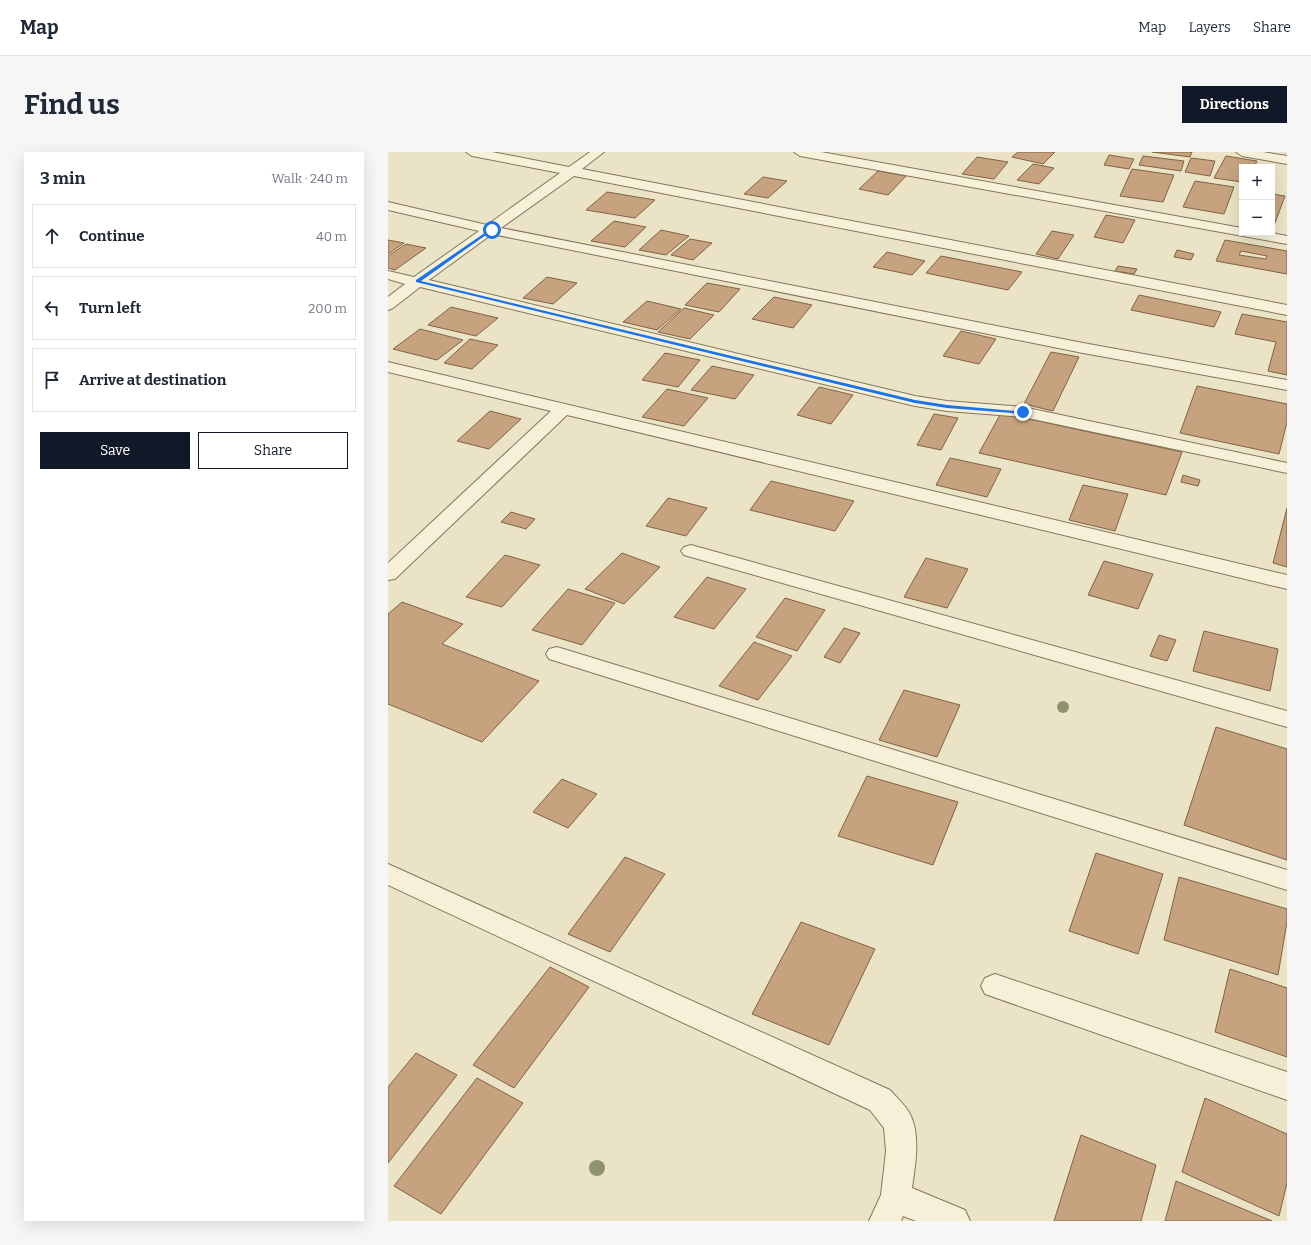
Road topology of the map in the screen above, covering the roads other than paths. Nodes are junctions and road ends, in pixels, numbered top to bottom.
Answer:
1 (472, 152) edge
2 (598, 152) edge
3 (800, 152) edge
4 (1242, 152) edge
5 (1287, 160) edge
6 (571, 171) junction
7 (388, 206) edge
8 (492, 230) junction
9 (1239, 231) edge
10 (1265, 236) edge
11 (1287, 240) edge
12 (388, 275) edge
13 (418, 281) junction
14 (388, 305) edge
15 (1287, 310) edge
16 (388, 367) edge
17 (1287, 385) edge
18 (563, 409) junction
19 (1287, 468) edge
20 (691, 551) dead end
21 (388, 574) edge
22 (1287, 582) edge
23 (557, 654) dead end
24 (1287, 719) edge
25 (388, 874) edge
26 (1287, 880) edge
27 (995, 986) dead end
28 (1287, 1086) edge
29 (890, 1209) edge
30 (954, 1221) edge

1 - 6 street
2 - 6 street
3 - 9 street
4 - 5 street
6 - 8 street
6 - 15 street
7 - 8 street
8 - 13 street
8 - 17 street
10 - 11 street
12 - 13 street
13 - 14 street
13 - 19 street
16 - 18 street
18 - 21 street
18 - 22 street
20 - 24 street
23 - 26 street
25 - 29 street
27 - 28 street
29 - 30 street

